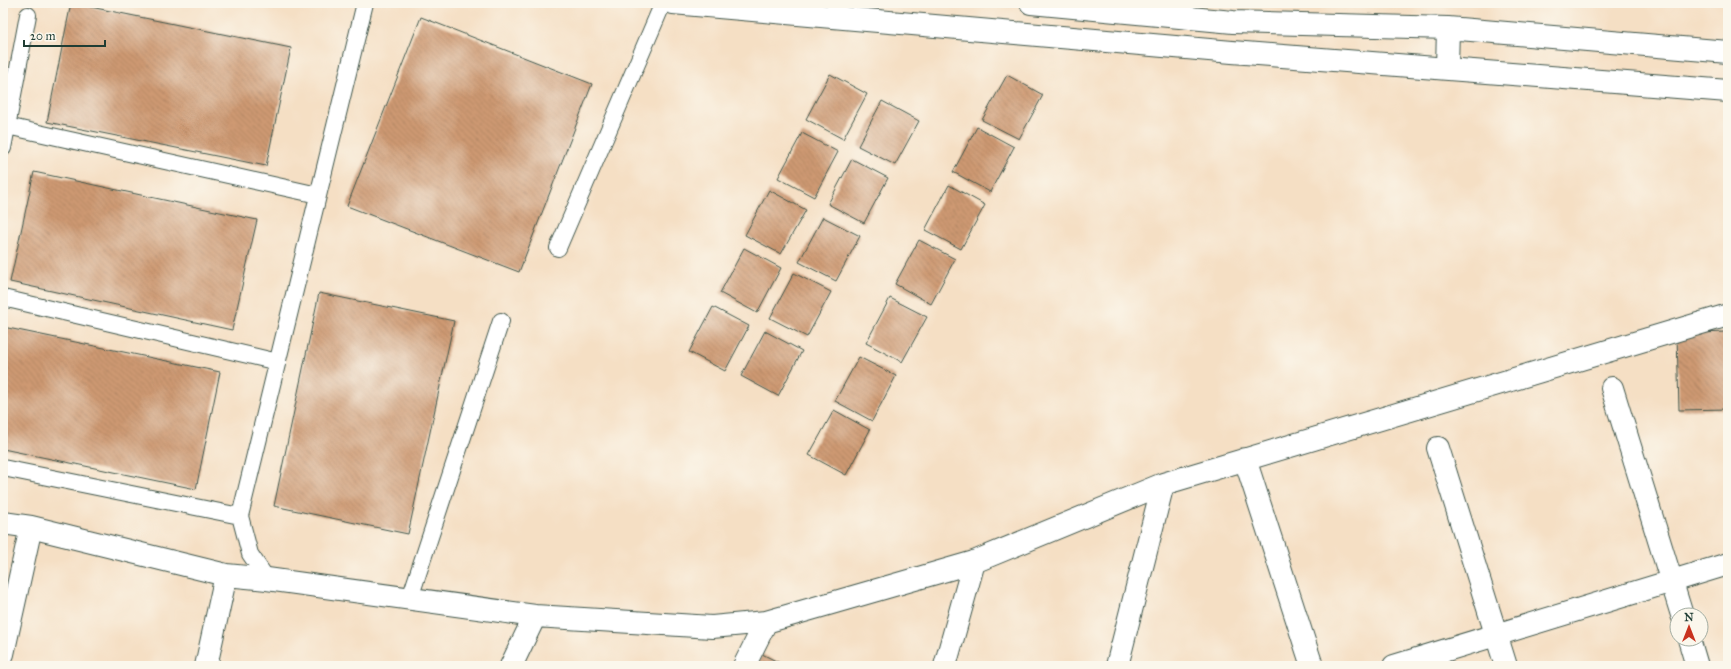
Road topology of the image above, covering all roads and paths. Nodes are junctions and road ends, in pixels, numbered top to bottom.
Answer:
1 (365, 3) edge
2 (663, 3) edge
3 (673, 3) edge
4 (1031, 3) edge
5 (28, 15) dead end
6 (1233, 22) junction
7 (1448, 28) junction
8 (1232, 52) junction
9 (1728, 52) edge
10 (1447, 68) junction
11 (1728, 91) edge
12 (7, 126) junction
13 (3, 148) edge
14 (318, 195) junction
15 (558, 248) dead end
16 (3, 298) edge
17 (1728, 315) edge
18 (501, 321) dead end
19 (278, 362) junction
20 (1612, 388) dead end
21 (1438, 448) dead end
22 (1245, 459) junction
23 (3, 468) edge
24 (1163, 484) junction
25 (240, 516) junction
26 (3, 523) edge
27 (31, 527) junction
28 (974, 562) junction
29 (1728, 564) edge
30 (226, 575) junction
31 (267, 579) junction
32 (1671, 580) junction
33 (410, 598) junction
34 (1679, 607) edge
35 (534, 616) junction
36 (766, 622) junction
37 (1497, 635) junction
38 (1691, 647) edge
39 (3, 654) edge
40 (206, 666) edge
41 (511, 666) edge
42 (744, 666) edge
43 (945, 666) edge
44 (1117, 666) edge
45 (1312, 666) edge
46 (1394, 666) edge
47 (1506, 666) edge
48 (1697, 666) edge

1 - 14 lane
2 - 15 lane
3 - 8 street
4 - 6 street
5 - 12 lane
6 - 7 street
6 - 8 street
7 - 9 street
7 - 10 street
8 - 10 street
10 - 11 street
12 - 13 lane
12 - 14 lane
14 - 19 lane
16 - 19 lane
17 - 22 street
18 - 33 lane
19 - 25 lane
20 - 32 street
21 - 37 street
22 - 24 street
22 - 45 street
23 - 25 lane
24 - 28 street
24 - 44 street
25 - 31 lane
26 - 27 street
27 - 30 street
27 - 39 street
28 - 36 street
28 - 43 street
29 - 32 street
30 - 31 street
30 - 40 street
31 - 33 street
32 - 34 street
32 - 37 street
33 - 35 street
35 - 36 street
35 - 41 street
36 - 42 street
37 - 46 street
37 - 47 street
38 - 48 street

